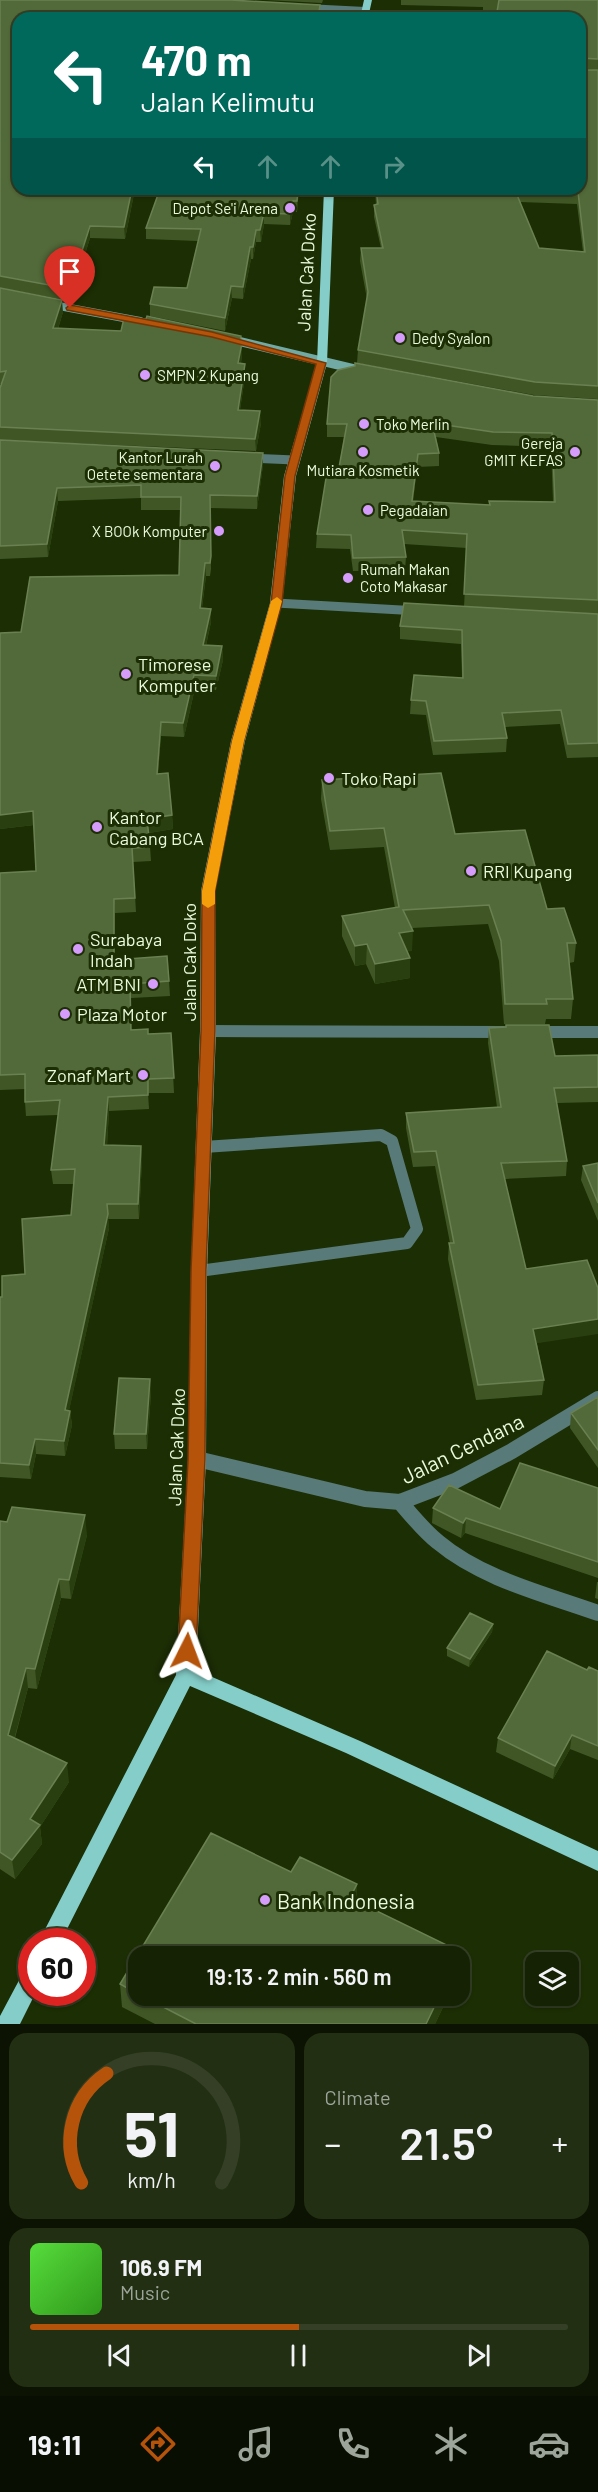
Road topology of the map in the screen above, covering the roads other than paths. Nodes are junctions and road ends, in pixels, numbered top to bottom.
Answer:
1 (296, 8) edge
2 (335, 12) edge
3 (329, 195) edge
4 (35, 301) edge
5 (152, 324) edge
6 (212, 334) edge
7 (322, 363) junction
8 (369, 372) edge
9 (236, 457) edge
10 (295, 460) junction
11 (276, 603) junction
12 (429, 612) edge
13 (208, 1031) junction
14 (598, 1032) edge
15 (204, 1147) junction
16 (199, 1270) junction
17 (598, 1399) edge
18 (196, 1460) junction
19 (400, 1502) junction
20 (598, 1613) edge
21 (186, 1675) junction
22 (598, 1861) edge
23 (57, 1928) edge
24 (18, 2005) edge
25 (8, 2024) edge

1 - 2 street
3 - 7 main road, Jalan Cak Doko
4 - 5 street
6 - 7 street
7 - 8 street
7 - 10 main road, Jalan Cak Doko
9 - 10 street
10 - 11 main road, Jalan Cak Doko
11 - 12 street
11 - 13 main road, Jalan Cak Doko
13 - 14 street
13 - 15 main road, Jalan Cak Doko
15 - 16 main road, Jalan Cak Doko
15 - 16 street
16 - 18 main road, Jalan Cak Doko
17 - 19 street, Jalan Cendana
18 - 19 street, Jalan Cendana
18 - 21 main road, Jalan Cak Doko
19 - 20 street
21 - 22 main road
21 - 23 main road
24 - 25 main road

